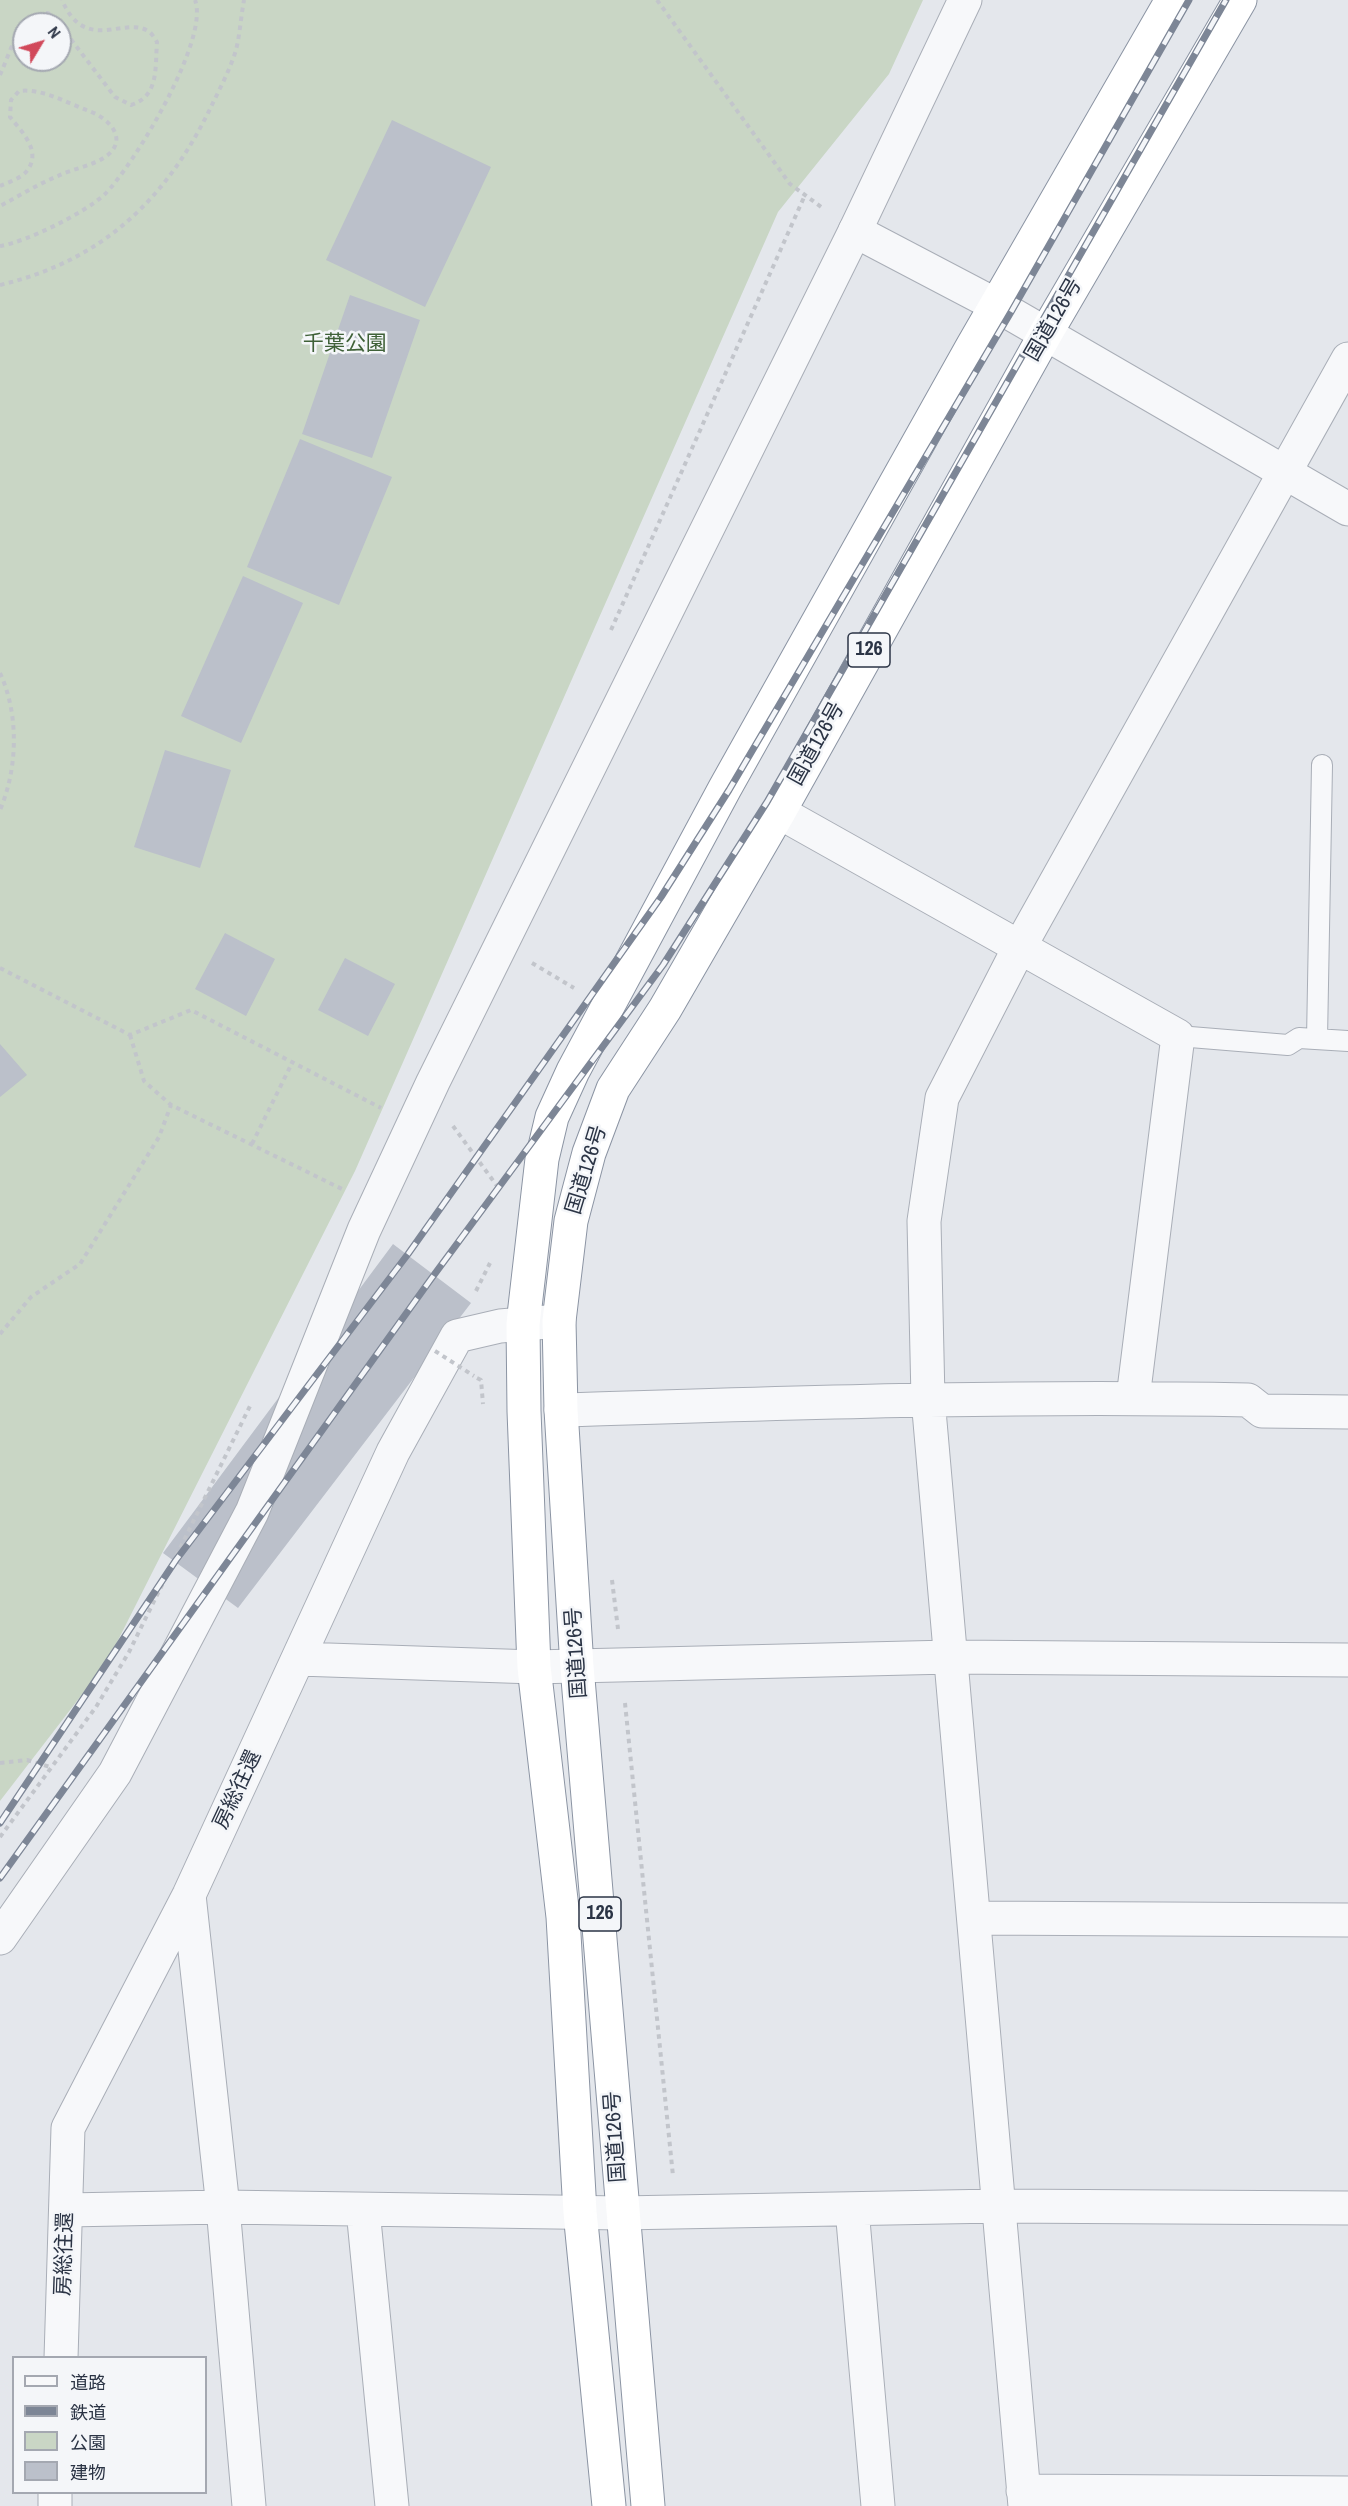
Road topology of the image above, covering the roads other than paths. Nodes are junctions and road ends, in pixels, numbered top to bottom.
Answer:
1 (965, 0) edge
2 (1172, 0) edge
3 (1240, 0) edge
4 (855, 231) junction
5 (996, 305) junction
6 (1046, 333) junction
7 (1348, 359) edge
8 (1283, 471) junction
9 (1348, 509) edge
10 (1322, 765) dead end
11 (779, 812) junction
12 (1019, 948) junction
13 (1178, 1036) junction
14 (1317, 1039) junction
15 (1348, 1041) edge
16 (559, 1321) junction
17 (523, 1324) junction
18 (1133, 1398) junction
19 (928, 1400) junction
20 (561, 1410) junction
21 (1348, 1412) edge
22 (950, 1657) junction
23 (299, 1659) junction
24 (1348, 1660) edge
25 (577, 1666) junction
26 (534, 1667) junction
27 (189, 1895) junction
28 (974, 1918) junction
29 (1348, 1920) edge
30 (0, 1938) edge
31 (997, 2206) junction
32 (223, 2207) junction
33 (1348, 2208) edge
34 (852, 2209) junction
35 (67, 2210) junction
36 (363, 2210) junction
37 (580, 2212) junction
38 (621, 2213) junction
39 (61, 2356) edge
40 (1348, 2493) edge
41 (1024, 2498) edge
42 (249, 2506) edge
43 (392, 2506) edge
44 (609, 2506) edge
45 (648, 2506) edge
46 (878, 2506) edge

1 - 4 street
2 - 5 highway, 国道126号 / 126
3 - 6 highway, 国道126号 / 126
4 - 5 street
4 - 30 street
5 - 6 street
5 - 17 highway, 国道126号 / 126
6 - 8 street
6 - 11 highway, 国道126号 / 126
7 - 8 street
8 - 9 street
8 - 12 street
10 - 14 lane
11 - 12 street
11 - 16 highway, 国道126号 / 126
12 - 13 street
12 - 19 street
13 - 14 lane
13 - 18 street
14 - 15 lane
16 - 17 street, 房総往還
16 - 20 highway, 国道126号 / 126
17 - 23 street, 房総往還
17 - 26 highway, 国道126号 / 126
18 - 19 street
18 - 21 street
19 - 20 street
19 - 22 street
20 - 25 highway, 国道126号 / 126
22 - 24 street
22 - 25 street
22 - 28 street
23 - 26 street
23 - 27 street, 房総往還
25 - 26 street
25 - 38 highway, 国道126号 / 126
26 - 37 highway, 国道126号 / 126
27 - 32 street
27 - 35 street, 房総往還
28 - 29 street
28 - 31 street
31 - 33 street
31 - 34 street
31 - 41 street
32 - 35 street
32 - 36 street
32 - 42 street
34 - 38 street
34 - 46 street
35 - 39 street, 房総往還
36 - 37 street
36 - 43 street
37 - 38 street
37 - 44 highway, 国道126号 / 126
38 - 45 highway, 国道126号 / 126
40 - 41 street

